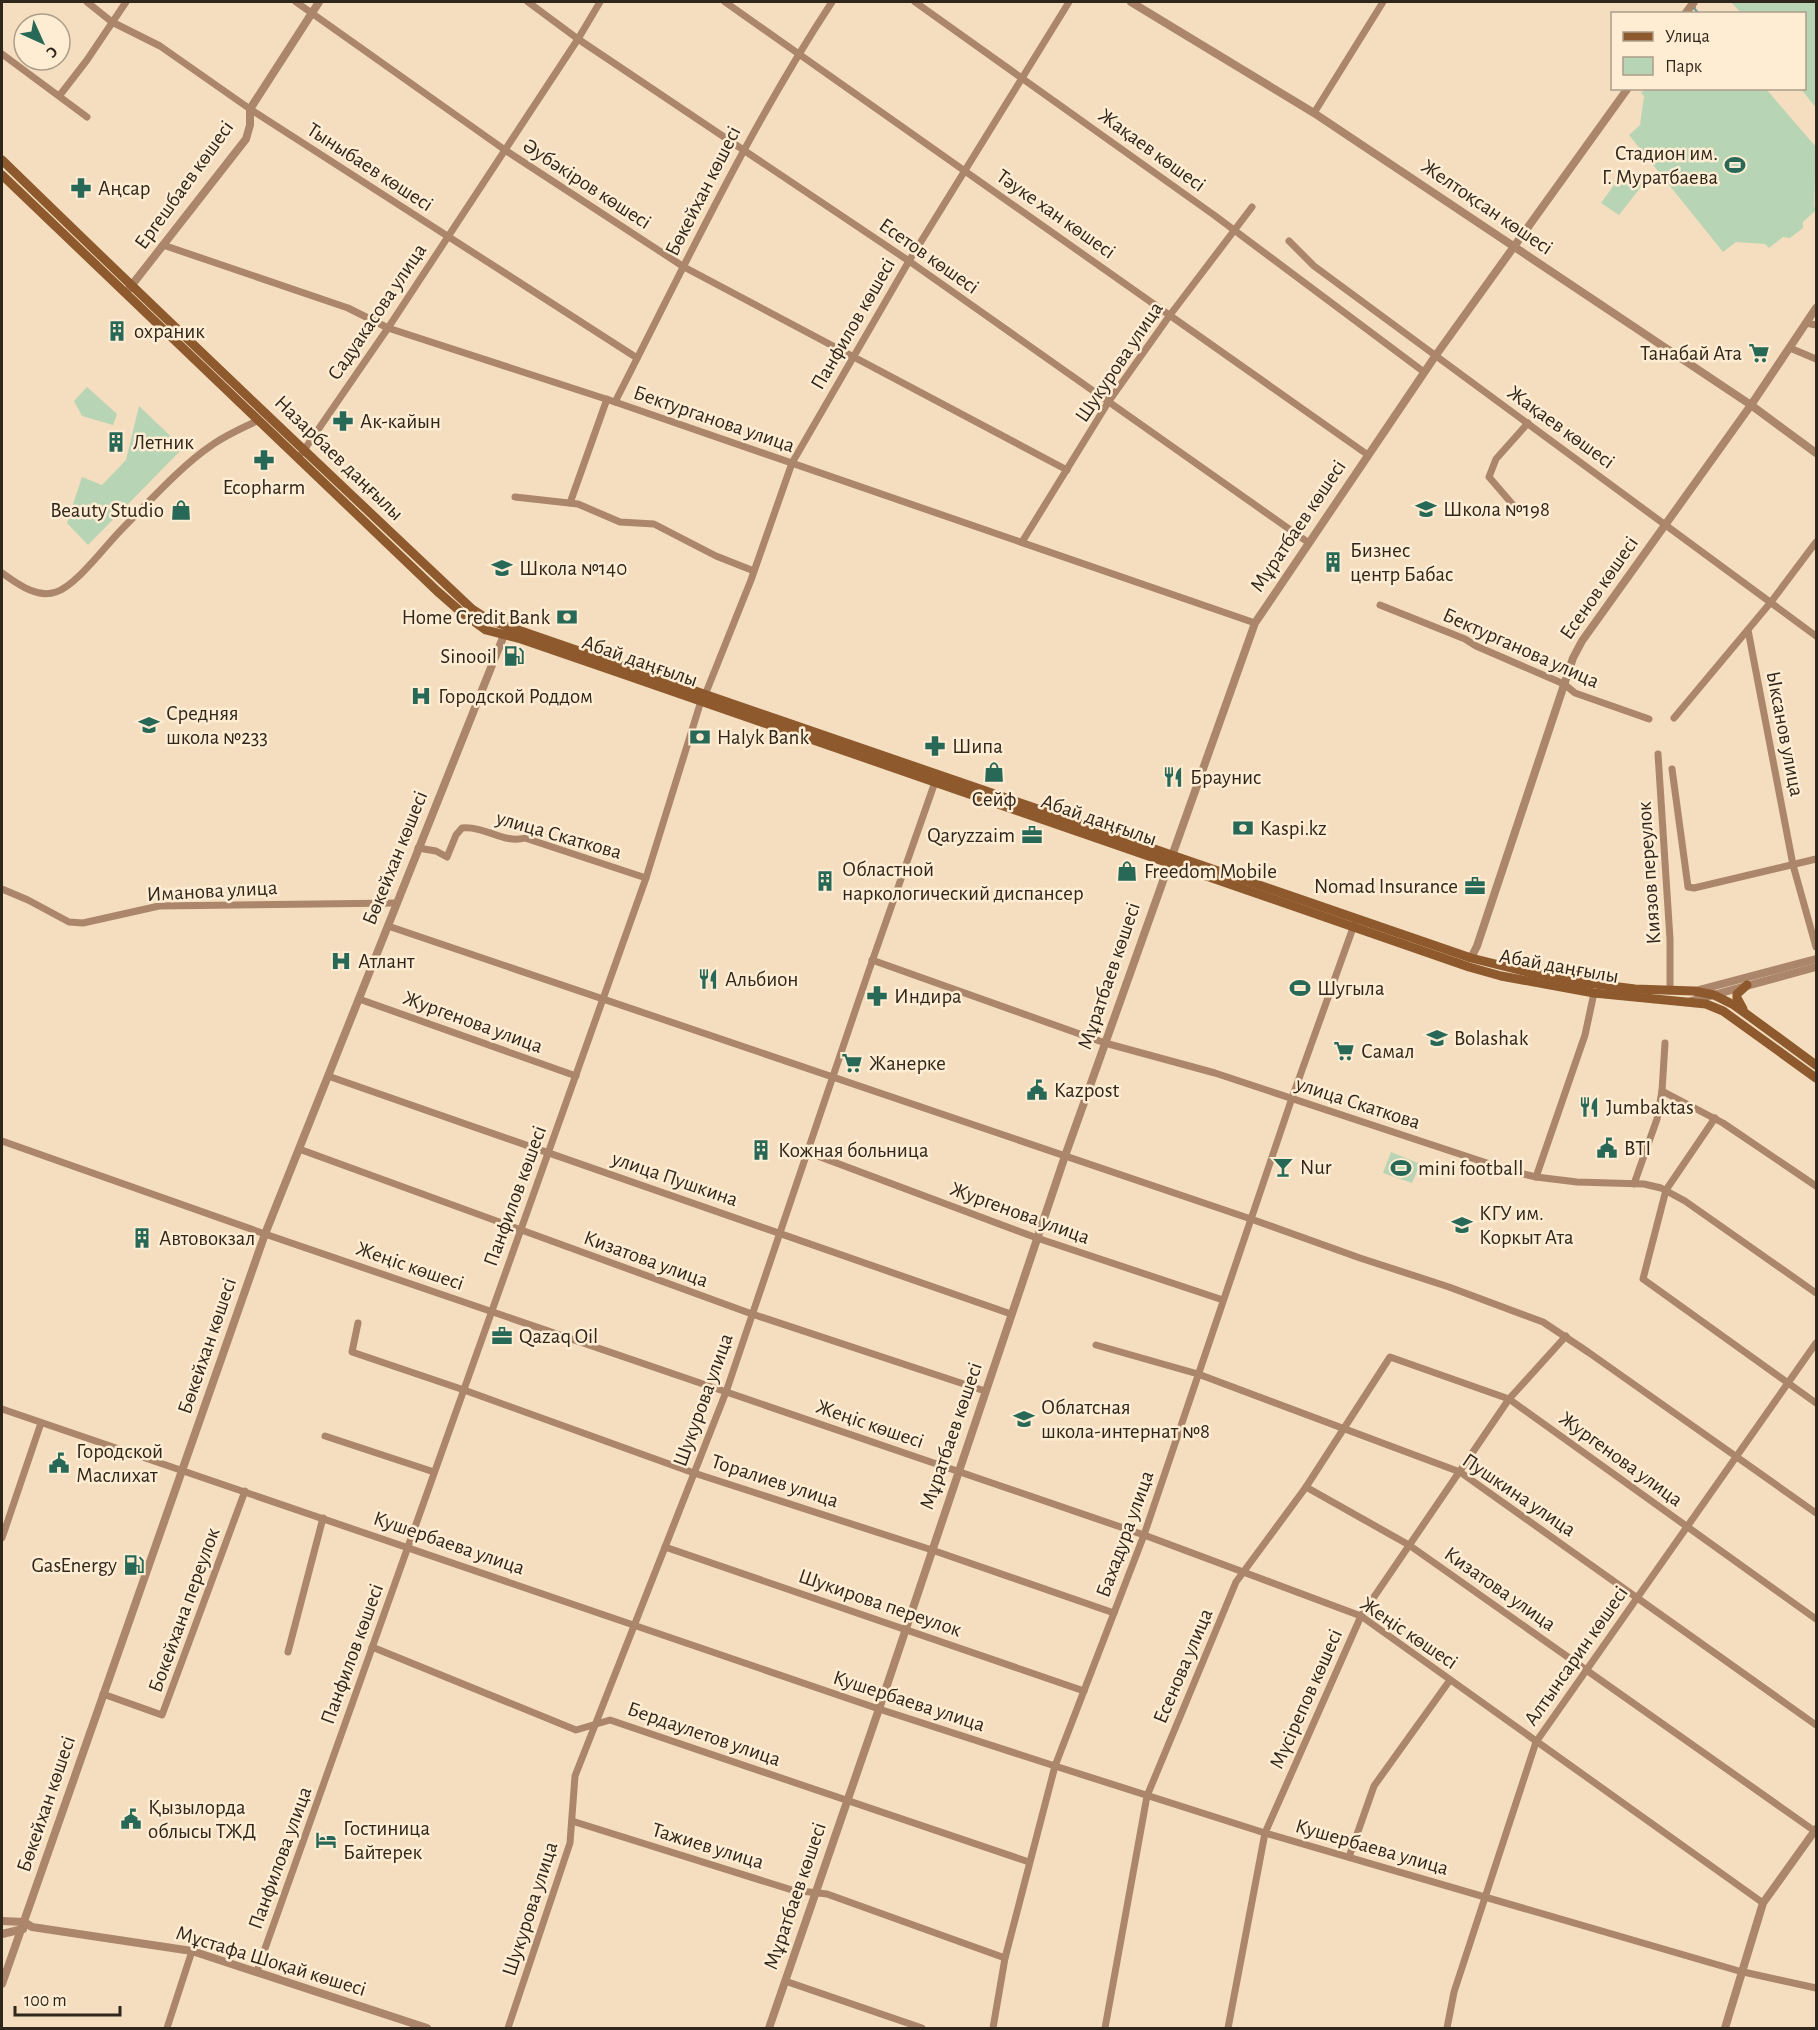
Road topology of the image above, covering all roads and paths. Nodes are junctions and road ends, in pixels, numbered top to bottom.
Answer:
1 (87, 2) edge
2 (126, 2) edge
3 (296, 2) edge
4 (319, 2) edge
5 (528, 2) edge
6 (600, 2) edge
7 (724, 2) edge
8 (832, 2) edge
9 (915, 2) edge
10 (1069, 2) edge
11 (1131, 2) edge
12 (1383, 2) edge
13 (311, 13) junction
14 (112, 22) junction
15 (578, 39) junction
16 (798, 53) junction
17 (2, 54) edge
18 (1021, 77) junction
19 (1627, 90) edge
20 (60, 96) junction
21 (250, 109) junction
22 (1314, 113) junction
23 (87, 117) dead end
24 (505, 150) junction
25 (744, 150) junction
26 (2, 160) edge
27 (965, 170) junction
28 (2, 175) edge
29 (1252, 207) dead end
30 (1235, 230) junction
31 (448, 237) junction
32 (1288, 241) dead end
33 (163, 245) junction
34 (1513, 247) junction
35 (909, 261) junction
36 (684, 267) junction
37 (128, 290) junction
38 (1816, 308) edge
39 (1170, 315) junction
40 (1806, 323) junction
41 (1816, 325) edge
42 (388, 328) junction
43 (1790, 348) junction
44 (853, 355) junction
45 (1436, 355) junction
46 (637, 358) junction
47 (1816, 359) edge
48 (1424, 372) junction
49 (611, 400) junction
50 (1109, 401) junction
51 (1751, 405) junction
52 (257, 421) junction
53 (1528, 423) junction
54 (305, 449) junction
55 (1816, 453) edge
56 (1368, 456) junction
57 (298, 459) junction
58 (792, 463) junction
59 (1066, 470) junction
60 (515, 497) dead end
61 (570, 503) junction
62 (1514, 506) dead end
63 (1666, 525) junction
64 (1022, 542) junction
65 (1816, 542) edge
66 (1309, 543) junction
67 (754, 571) junction
68 (2, 573) edge
69 (1771, 602) junction
70 (1380, 605) dead end
71 (1255, 623) junction
72 (1748, 630) junction
73 (506, 631) junction
74 (1816, 636) edge
75 (1564, 684) junction
76 (703, 698) junction
77 (1674, 717) dead end
78 (1650, 719) dead end
79 (1658, 754) dead end
80 (1672, 769) dead end
81 (935, 782) junction
82 (418, 848) junction
83 (1170, 859) junction
84 (1816, 859) edge
85 (1793, 865) junction
86 (646, 878) junction
87 (2, 889) edge
88 (397, 903) junction
89 (1354, 923) junction
90 (388, 926) junction
91 (1816, 947) edge
92 (1816, 958) edge
93 (872, 960) junction
94 (1470, 963) junction
95 (1816, 967) edge
96 (1747, 985) junction
97 (1589, 989) junction
98 (1670, 991) junction
99 (1694, 991) junction
100 (1714, 995) junction
101 (358, 999) junction
102 (603, 999) junction
103 (1691, 1001) junction
104 (1748, 1016) junction
105 (1105, 1043) junction
106 (1665, 1043) dead end
107 (1816, 1065) edge
108 (328, 1076) junction
109 (576, 1076) junction
110 (832, 1077) junction
111 (1816, 1078) edge
112 (1662, 1091) junction
113 (1292, 1098) junction
114 (1715, 1118) junction
115 (2, 1141) edge
116 (299, 1149) junction
117 (807, 1152) junction
118 (548, 1153) junction
119 (1065, 1156) junction
120 (1536, 1177) junction
121 (1634, 1184) junction
122 (1816, 1186) edge
123 (1666, 1190) junction
124 (1251, 1219) junction
125 (520, 1231) junction
126 (780, 1233) junction
127 (265, 1234) junction
128 (1037, 1238) junction
129 (1816, 1293) edge
130 (1223, 1300) junction
131 (491, 1312) junction
132 (752, 1314) junction
133 (1011, 1314) junction
134 (358, 1323) dead end
135 (1566, 1336) junction
136 (1816, 1343) edge
137 (1096, 1346) dead end
138 (1390, 1358) joint
139 (1198, 1374) junction
140 (1788, 1383) junction
141 (464, 1390) junction
142 (726, 1392) junction
143 (985, 1392) junction
144 (1509, 1399) junction
145 (1816, 1403) edge
146 (2, 1409) edge
147 (41, 1423) junction
148 (1344, 1428) junction
149 (326, 1436) dead end
150 (1736, 1457) junction
151 (182, 1470) junction
152 (434, 1472) junction
153 (958, 1472) junction
154 (1460, 1472) junction
155 (694, 1473) junction
156 (1306, 1487) junction
157 (245, 1491) junction
158 (1816, 1513) edge
159 (323, 1518) junction
160 (1687, 1527) junction
161 (1144, 1535) junction
162 (2, 1538) edge
163 (1409, 1545) junction
164 (408, 1547) junction
165 (665, 1547) junction
166 (932, 1550) junction
167 (1244, 1572) junction
168 (1638, 1597) junction
169 (1114, 1613) junction
170 (1361, 1616) junction
171 (1816, 1619) edge
172 (634, 1624) junction
173 (906, 1629) junction
174 (372, 1647) junction
175 (288, 1652) dead end
176 (1587, 1670) junction
177 (1450, 1680) junction
178 (1084, 1691) junction
179 (103, 1694) junction
180 (879, 1709) junction
181 (1816, 1725) edge
182 (594, 1726) junction
183 (1536, 1742) junction
184 (333, 1756) joint
185 (1055, 1766) junction
186 (1147, 1796) junction
187 (848, 1800) junction
188 (572, 1821) junction
189 (1816, 1831) edge
190 (1265, 1833) junction
191 (1349, 1857) junction
192 (1029, 1862) junction
193 (817, 1892) junction
194 (1486, 1896) junction
195 (1763, 1903) junction
196 (2, 1921) edge
197 (22, 1926) junction
198 (2, 1934) edge
199 (192, 1951) junction
200 (1005, 1958) junction
201 (257, 1971) junction
202 (1741, 1972) junction
203 (785, 1981) junction
204 (2, 1984) edge
205 (1816, 1988) edge
206 (166, 2028) edge
207 (427, 2028) edge
208 (508, 2028) edge
209 (769, 2028) edge
210 (922, 2028) edge
211 (993, 2028) edge
212 (1105, 2028) edge
213 (1228, 2028) edge
214 (1447, 2028) edge
215 (1725, 2028) edge

1 - 14 street, Тыныбаев көшесі
2 - 14 street
3 - 13 street, Әубәкіров көшесі
4 - 13 street, Ергешбаев көшесі
5 - 15 street, Есетов көшесі
6 - 15 street, Садуакасова улица
7 - 16 street, Тәуке хан көшесі
8 - 16 street, Бөкейхан көшесі
9 - 18 street, Жақаев көшесі
10 - 18 street, Панфилов көшесі
11 - 22 street, Желтоқсан көшесі
12 - 22 street
13 - 21 street, Ергешбаев көшесі
13 - 24 street, Әубәкіров көшесі
14 - 20 street
14 - 21 street, Тыныбаев көшесі
15 - 24 street, Садуакасова улица
15 - 25 street, Есетов көшесі
16 - 25 street, Бөкейхан көшесі
16 - 27 street, Тәуке хан көшесі
17 - 20 street
18 - 27 street, Панфилов көшесі
18 - 30 street, Жақаев көшесі
19 - 34 street, Мұратбаев көшесі
20 - 23 street
21 - 31 street, Тыныбаев көшесі
21 - 33 street, Ергешбаев көшесі
22 - 34 street, Желтоқсан көшесі
24 - 31 street, Садуакасова улица
24 - 36 street, Әубәкіров көшесі
25 - 35 street, Есетов көшесі
25 - 36 street, Бөкейхан көшесі
26 - 37 main road, Назарбаев даңғылы
27 - 35 street, Панфилов көшесі
27 - 39 street, Тәуке хан көшесі
28 - 37 main road, Назарбаев даңғылы
29 - 30 street, Шукурова улица
30 - 39 street, Шукурова улица
30 - 48 street, Жақаев көшесі
31 - 42 street, Садуакасова улица
31 - 46 street, Тыныбаев көшесі
32 - 45 street, Жақаев көшесі
33 - 37 street, Ергешбаев көшесі
33 - 42 street, Бектурганова улица
34 - 45 street, Мұратбаев көшесі
34 - 51 street, Желтоқсан көшесі
35 - 44 street, Панфилов көшесі
35 - 50 street, Есетов көшесі
36 - 44 street, Әубәкіров көшесі
36 - 46 street, Бөкейхан көшесі
37 - 52 main road, Назарбаев даңғылы
37 - 54 main road, Назарбаев даңғылы
38 - 40 street, Есенов көшесі
39 - 50 street, Шукурова улица
39 - 56 street, Тәуке хан көшесі
40 - 41 street
40 - 43 street, Есенов көшесі
42 - 49 street, Бектурганова улица
42 - 54 street, Садуакасова улица
43 - 47 street
43 - 51 street, Есенов көшесі
44 - 58 street, Панфилов көшесі
44 - 59 street, Әубәкіров көшесі
45 - 48 street, Мұратбаев көшесі
45 - 53 street, Жақаев көшесі
46 - 49 street, Бөкейхан көшесі
48 - 56 street, Мұратбаев көшесі
49 - 58 street, Бектурганова улица
49 - 61 street, Бөкейхан көшесі
50 - 59 street, Шукурова улица
50 - 66 street, Есетов көшесі
51 - 55 street, Желтоқсан көшесі
51 - 63 street, Есенов көшесі
52 - 57 main road, Назарбаев даңғылы
52 - 68 street
53 - 62 street
53 - 63 street, Жақаев көшесі
54 - 57 street, Садуакасова улица
54 - 73 main road, Назарбаев даңғылы
56 - 66 street, Мұратбаев көшесі
57 - 73 main road, Назарбаев даңғылы
58 - 64 street, Бектурганова улица
58 - 67 street, Панфилов көшесі
59 - 64 street, Шукурова улица
60 - 61 street
61 - 67 street
63 - 69 street, Жақаев көшесі
63 - 75 street, Есенов көшесі
64 - 71 street, Бектурганова улица
65 - 69 street
66 - 71 street, Мұратбаев көшесі
67 - 76 street, Панфилов көшесі
69 - 72 street
69 - 74 street, Жақаев көшесі
70 - 75 street, Бектурганова улица
71 - 83 street, Мұратбаев көшесі
72 - 77 street
72 - 85 street, Ыксанов улица
73 - 76 main road, Назарбаев даңғылы
73 - 82 street, Бөкейхан көшесі
75 - 78 street, Бектурганова улица
75 - 94 street, Есенов көшесі
76 - 81 main road, Абай даңғылы
76 - 83 main road, Абай даңғылы
76 - 86 street, Панфилов көшесі
79 - 98 street, Киязов переулок
80 - 85 street
81 - 83 main road, Абай даңғылы
81 - 93 street, Шукурова улица
82 - 86 street, улица Скаткова
82 - 88 street, Бөкейхан көшесі
83 - 89 main road, Абай даңғылы
83 - 105 street, Мұратбаев көшесі
84 - 85 street
85 - 91 street, Ыксанов улица
86 - 102 street, Панфилов көшесі
87 - 88 street, Иманова улица
88 - 90 street, Бөкейхан көшесі
89 - 94 main road, Абай даңғылы
89 - 113 street, Бахадура улица
90 - 101 street, Бөкейхан көшесі
90 - 102 street
92 - 99 street, Абай даңғылы
93 - 105 street, улица Скаткова
93 - 110 street, Шукурова улица
94 - 97 main road, Абай даңғылы
95 - 96 street
96 - 100 street
96 - 104 main road
97 - 98 main road, Абай даңғылы
97 - 103 main road, Абай даңғылы
97 - 120 street
98 - 99 main road, Абай даңғылы
99 - 100 main road
100 - 103 street
100 - 104 main road
101 - 108 street, Бөкейхан көшесі
101 - 109 street, Жургенова улица
102 - 109 street, Панфилов көшесі
102 - 110 street
103 - 111 main road, Абай даңғылы
104 - 107 main road
105 - 113 street, улица Скаткова
105 - 119 street, Мұратбаев көшесі
106 - 112 street
108 - 116 street, Бөкейхан көшесі
108 - 118 street, улица Пушкина
109 - 118 street, Панфилов көшесі
110 - 117 street, Шукурова улица
110 - 119 street
112 - 114 street
112 - 121 street
113 - 120 street, улица Скаткова
113 - 124 street, Бахадура улица
114 - 122 street
114 - 123 street
115 - 127 street, Жеңіс көшесі
116 - 125 street, Кизатова улица
116 - 127 street, Бөкейхан көшесі
117 - 126 street, Шукурова улица
117 - 128 street, Жургенова улица
118 - 125 street, Панфилов көшесі
118 - 126 street, улица Пушкина
119 - 124 street
119 - 128 street, Мұратбаев көшесі
120 - 121 street, улица Скаткова
121 - 123 street, улица Скаткова
123 - 129 street, улица Скаткова
123 - 140 street
124 - 130 street, Бахадура улица
124 - 135 street
125 - 131 street, Панфилов көшесі
125 - 132 street, Кизатова улица
126 - 132 street, Шукурова улица
126 - 133 street, улица Пушкина
127 - 131 street, Жеңіс көшесі
127 - 151 street, Бөкейхан көшесі
128 - 130 street, Жургенова улица
128 - 133 street, Мұратбаев көшесі
130 - 139 street, Бахадура улица
131 - 141 street, Панфилов көшесі
131 - 142 street, Жеңіс көшесі
132 - 142 street, Шукурова улица
132 - 143 street, Кизатова улица
133 - 143 street, Мұратбаев көшесі
134 - 141 street, Торалиев улица
135 - 144 street, Мүсірепов көшесі
135 - 150 street
136 - 140 street, Алтынсарин көшесі
137 - 139 street, Пушкина улица
138 - 144 street, Жургенова улица
138 - 148 street, Есенова улица
139 - 148 street, Пушкина улица
139 - 161 street, Бахадура улица
140 - 145 street
140 - 150 street, Алтынсарин көшесі
141 - 152 street, Панфилов көшесі
141 - 155 street, Торалиев улица
142 - 153 street, Жеңіс көшесі
142 - 155 street, Шукурова улица
143 - 153 street, Мұратбаев көшесі
144 - 154 street, Мүсірепов көшесі
144 - 160 street, Жургенова улица
146 - 147 street, Кушербаева улица
147 - 151 street, Кушербаева улица
147 - 162 street
148 - 154 street, Пушкина улица
148 - 156 street, Есенова улица
149 - 152 street
150 - 158 street
150 - 160 street, Алтынсарин көшесі
151 - 157 street, Кушербаева улица
151 - 179 street, Бөкейхан көшесі
152 - 164 street, Панфилов көшесі
153 - 161 street, Жеңіс көшесі
153 - 166 street, Мұратбаев көшесі
154 - 163 street, Мүсірепов көшесі
154 - 168 street, Пушкина улица
155 - 165 street, Шукурова улица
155 - 166 street, Торалиев улица
156 - 163 street, Кизатова улица
156 - 167 street, Есенова улица
157 - 159 street, Кушербаева улица
157 - 179 street, Бокейхана переулок
159 - 164 street, Кушербаева улица
159 - 175 street
160 - 168 street, Алтынсарин көшесі
160 - 171 street, Жургенова улица
161 - 167 street, Жеңіс көшесі
161 - 169 street, Бахадура улица
163 - 170 street, Мүсірепов көшесі
163 - 176 street, Кизатова улица
164 - 172 street, Кушербаева улица
164 - 174 street, Панфилов көшесі
165 - 172 street, Шукурова улица
165 - 173 street, Шукирова переулок
166 - 169 street, Торалиев улица
166 - 173 street, Мұратбаев көшесі
167 - 170 street, Жеңіс көшесі
167 - 186 street, Есенова улица
168 - 176 street, Алтынсарин көшесі
168 - 181 street, Пушкина улица
169 - 178 street, Бахадура улица
170 - 177 street, Жеңіс көшесі
170 - 190 street, Мүсірепов көшесі
172 - 180 street, Кушербаева улица
172 - 182 street, Шукурова улица
173 - 178 street, Шукирова переулок
173 - 180 street, Мұратбаев көшесі
174 - 182 street, Бердаулетов улица
174 - 184 street, Панфилов көшесі
176 - 183 street, Алтынсарин көшесі
176 - 189 street, Кизатова улица
177 - 183 street, Жеңіс көшесі
177 - 191 street
178 - 185 street, Бахадура улица
179 - 197 street, Бөкейхан көшесі
180 - 185 street, Кушербаева улица
180 - 187 street, Мұратбаев көшесі
182 - 187 street, Бердаулетов улица
182 - 188 street, Шукурова улица
183 - 194 street, Алтынсарин көшесі
183 - 195 street, Жеңіс көшесі
184 - 201 street, Панфилова улица
185 - 186 street, Кушербаева улица
185 - 192 street, Бахадура улица
186 - 190 street, Кушербаева улица
186 - 212 street, Есенова улица
187 - 192 street, Бердаулетов улица
187 - 193 street, Мұратбаев көшесі
188 - 193 street, Тажиев улица
188 - 208 street, Шукурова улица
189 - 195 street
190 - 191 street, Кушербаева улица
190 - 213 street, Мүсірепов көшесі
191 - 194 street, Кушербаева улица
192 - 200 street, Бахадура улица
193 - 200 street, Тажиев улица
193 - 203 street, Мұратбаев көшесі
194 - 202 street, Кушербаева улица
194 - 214 street, Алтынсарин көшесі
195 - 202 street
196 - 197 street, Мұстафа Шоқай көшесі
197 - 198 street
197 - 199 street, Мұстафа Шоқай көшесі
197 - 204 street, Бөкейхан көшесі
199 - 201 street, Мұстафа Шоқай көшесі
199 - 206 street
200 - 211 street, Бахадура улица
201 - 207 street, Мұстафа Шоқай көшесі
202 - 205 street, Кушербаева улица
202 - 215 street
203 - 209 street, Мұратбаев көшесі
203 - 210 street

